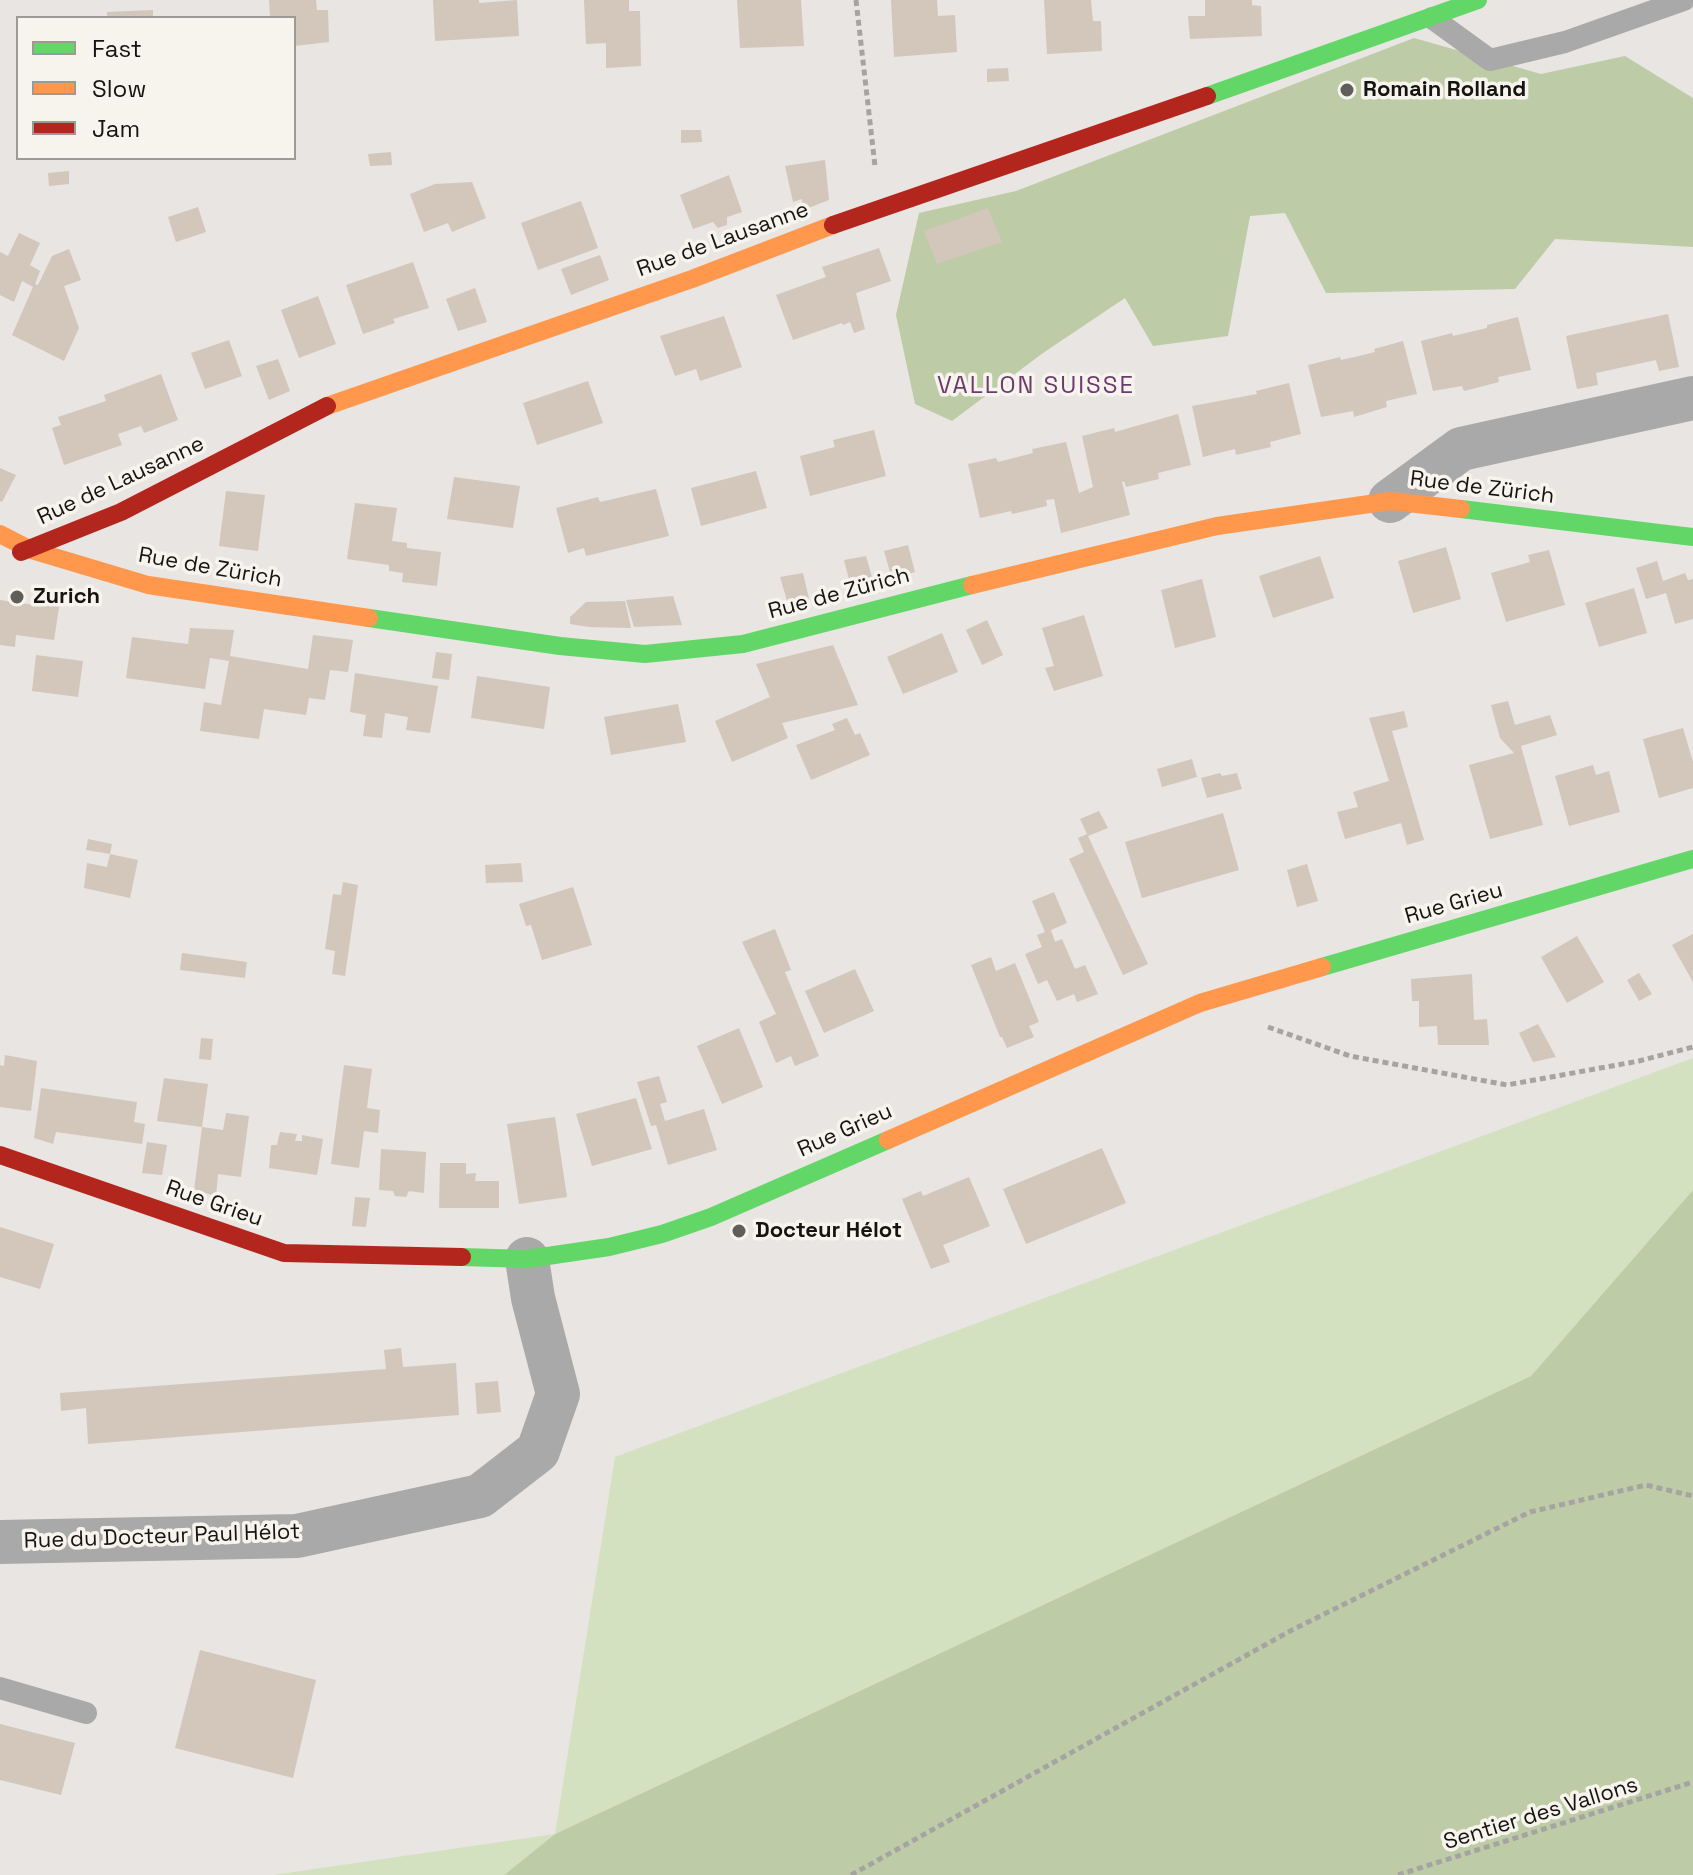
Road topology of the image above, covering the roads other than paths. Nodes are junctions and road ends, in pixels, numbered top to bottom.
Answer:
1 (1478, 0) edge
2 (1684, 0) edge
3 (1432, 18) junction
4 (1693, 398) edge
5 (1390, 501) junction
6 (0, 534) edge
7 (1693, 537) edge
8 (31, 550) junction
9 (0, 559) edge
10 (1693, 859) edge
11 (0, 1155) edge
12 (527, 1259) junction
13 (0, 1542) edge
14 (0, 1688) edge
15 (86, 1713) dead end

1 - 3 street, Rue de Lausanne
2 - 3 lane
3 - 8 street, Rue de Lausanne
4 - 5 street
5 - 7 street, Rue de Zürich
5 - 8 street, Rue de Zürich
6 - 8 street, Rue de Zürich
8 - 9 street, Rue de Lausanne
10 - 12 street, Rue Grieu
11 - 12 street, Rue Grieu
12 - 13 street, Rue du Docteur Paul Hélot
14 - 15 lane

